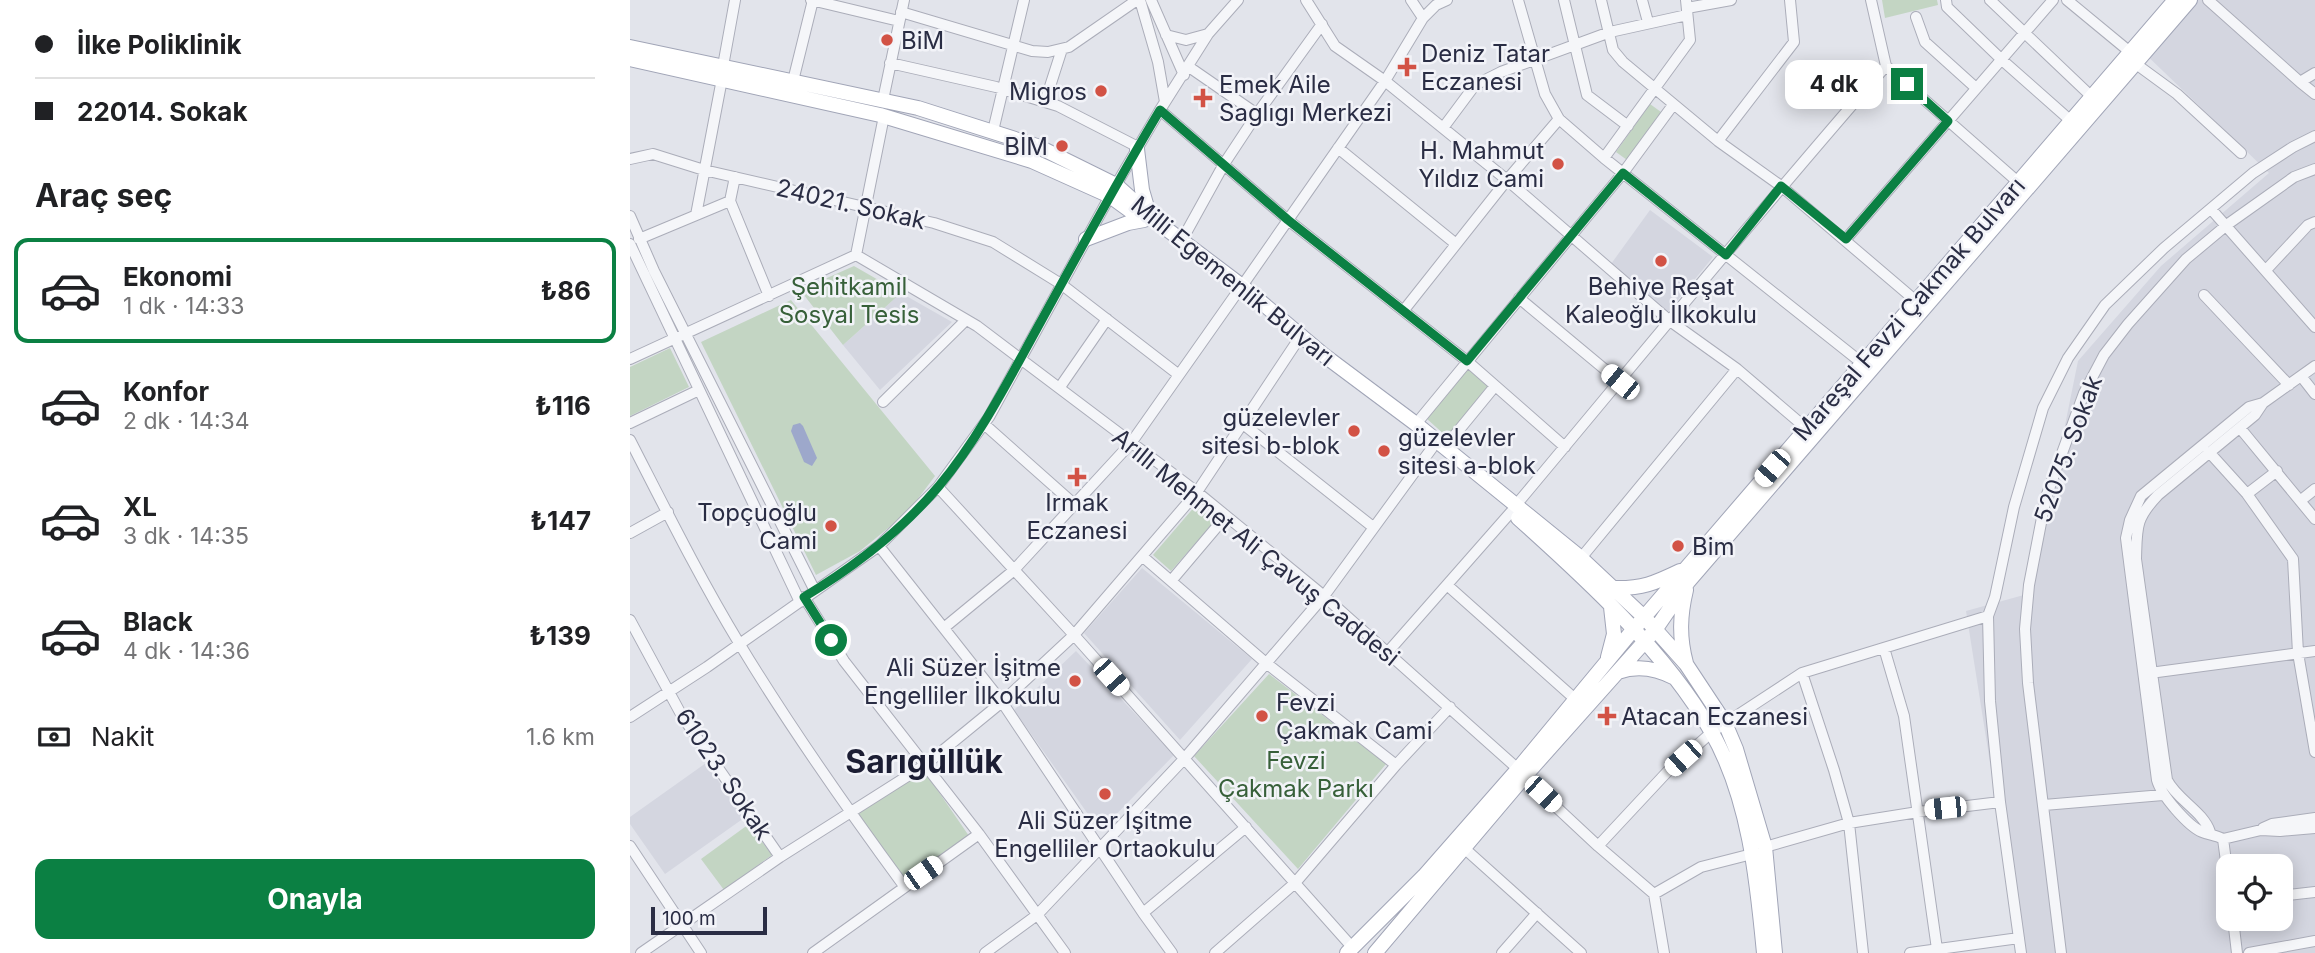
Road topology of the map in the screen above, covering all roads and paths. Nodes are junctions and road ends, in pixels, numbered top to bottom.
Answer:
1 (735, 0) edge
2 (812, 0) edge
3 (904, 0) edge
4 (1024, 0) edge
5 (1138, 0) edge
6 (1152, 0) edge
7 (1238, 0) edge
8 (1306, 0) edge
9 (1411, 0) edge
10 (1447, 0) edge
11 (1518, 0) edge
12 (1564, 0) edge
13 (1601, 0) edge
14 (1642, 0) edge
15 (1731, 0) edge
16 (1790, 0) edge
17 (1871, 0) edge
18 (1990, 0) edge
19 (2053, 0) edge
20 (2067, 0) edge
21 (2175, 0) edge
22 (2190, 0) edge
23 (2208, 0) edge
24 (1950, 1) edge
25 (1226, 5) edge
26 (1687, 8) edge
27 (900, 16) junction
28 (1916, 17) dead end
29 (1423, 18) junction
30 (1648, 22) junction
31 (1322, 24) junction
32 (1610, 32) junction
33 (1208, 34) junction
34 (2024, 34) junction
35 (1166, 35) junction
36 (1576, 44) junction
37 (1013, 46) junction
38 (630, 47) edge
39 (1062, 49) junction
40 (2133, 58) junction
41 (630, 59) edge
42 (1535, 60) junction
43 (2002, 60) junction
44 (890, 63) junction
45 (1886, 66) junction
46 (1186, 71) junction
47 (722, 72) junction
48 (2315, 73) edge
49 (793, 81) junction
50 (1385, 81) junction
51 (2300, 82) junction
52 (1976, 88) junction
53 (1002, 89) junction
54 (1654, 90) junction
55 (2315, 94) edge
56 (2092, 97) junction
57 (883, 100) junction
58 (1045, 102) junction
59 (1673, 105) junction
60 (1163, 106) junction
61 (1257, 114) junction
62 (884, 116) junction
63 (1559, 119) junction
64 (1948, 121) junction
65 (2071, 121) junction
66 (1628, 126) junction
67 (1443, 128) junction
68 (993, 131) junction
69 (2315, 136) edge
70 (1718, 141) junction
71 (1138, 148) junction
72 (1338, 148) junction
73 (2241, 153) dead end
74 (1604, 158) junction
75 (630, 159) edge
76 (1224, 164) junction
77 (2315, 169) edge
78 (704, 170) junction
79 (1623, 173) junction
80 (735, 177) junction
81 (1507, 180) junction
82 (2018, 182) junction
83 (1781, 186) junction
84 (1113, 191) junction
85 (730, 201) junction
86 (866, 206) junction
87 (2211, 209) junction
88 (696, 215) junction
89 (630, 216) edge
90 (1147, 218) junction
91 (1288, 220) junction
92 (2315, 222) edge
93 (2225, 226) junction
94 (1571, 237) junction
95 (1086, 239) junction
96 (1846, 239) junction
97 (1182, 240) junction
98 (634, 241) edge
99 (1456, 244) junction
100 (1726, 255) junction
101 (856, 256) junction
102 (2266, 270) junction
103 (1061, 284) junction
104 (1239, 290) junction
105 (2204, 295) dead end
106 (769, 296) junction
107 (1519, 298) junction
108 (1916, 300) junction
109 (1404, 310) junction
110 (1107, 319) junction
111 (966, 320) junction
112 (1670, 321) junction
113 (2315, 327) edge
114 (686, 334) junction
115 (674, 340) junction
116 (1296, 343) junction
117 (1021, 357) junction
118 (630, 359) edge
119 (1467, 361) junction
120 (1862, 363) junction
121 (2315, 366) edge
122 (1737, 369) junction
123 (1179, 375) junction
124 (2301, 376) junction
125 (1620, 382) junction
126 (2289, 385) junction
127 (1495, 386) junction
128 (1060, 387) junction
129 (699, 390) junction
130 (2315, 394) edge
131 (883, 402) dead end
132 (2263, 403) junction
133 (630, 423) edge
134 (984, 424) junction
135 (1244, 424) junction
136 (1416, 424) junction
137 (1806, 428) junction
138 (2240, 428) junction
139 (630, 440) edge
140 (1131, 443) junction
141 (1438, 447) junction
142 (1565, 447) junction
143 (2209, 452) junction
144 (2277, 471) junction
145 (938, 487) junction
146 (2315, 489) edge
147 (1197, 492) junction
148 (2247, 494) junction
149 (2300, 501) junction
150 (1074, 504) junction
151 (1514, 509) junction
152 (667, 512) junction
153 (1226, 516) junction
154 (2315, 519) edge
155 (1373, 527) junction
156 (630, 533) edge
157 (879, 546) junction
158 (1142, 556) junction
159 (1581, 558) junction
160 (1013, 571) junction
161 (1687, 575) junction
162 (1171, 581) junction
163 (1447, 585) junction
164 (1613, 588) junction
165 (815, 591) junction
166 (1324, 596) junction
167 (802, 600) junction
168 (1611, 607) junction
169 (1988, 616) junction
170 (1645, 618) junction
171 (630, 621) edge
172 (945, 627) junction
173 (1633, 630) junction
174 (1655, 630) junction
175 (1074, 635) junction
176 (1643, 642) junction
177 (739, 644) junction
178 (1884, 648) junction
179 (2315, 651) edge
180 (1387, 653) junction
181 (2298, 653) junction
182 (1266, 663) junction
183 (1686, 664) junction
184 (1611, 667) junction
185 (1802, 673) junction
186 (2150, 673) junction
187 (1675, 678) junction
188 (668, 691) junction
189 (1575, 699) junction
190 (1002, 702) junction
191 (1450, 707) junction
192 (630, 717) edge
193 (1725, 723) junction
194 (1712, 732) junction
195 (2315, 752) edge
196 (1184, 759) junction
197 (925, 765) junction
198 (1396, 765) junction
199 (1521, 773) junction
200 (2163, 795) junction
201 (2000, 803) junction
202 (2044, 805) junction
203 (1918, 811) junction
204 (850, 813) junction
205 (2315, 818) edge
206 (1849, 823) junction
207 (1246, 827) junction
208 (2315, 828) edge
209 (2260, 830) junction
210 (2210, 832) junction
211 (979, 834) junction
212 (2223, 839) junction
213 (630, 846) edge
214 (1100, 846) junction
215 (1598, 846) junction
216 (1464, 848) junction
217 (1759, 850) junction
218 (2225, 854) edge
219 (780, 857) junction
220 (1295, 883) junction
221 (904, 886) junction
222 (2315, 891) edge
223 (1654, 894) junction
224 (2293, 894) edge
225 (1143, 913) junction
226 (1536, 913) junction
227 (1037, 915) junction
228 (682, 925) junction
229 (2234, 931) edge
230 (2019, 938) junction
231 (2315, 941) edge
232 (1937, 949) junction
233 (1349, 950) edge
234 (641, 953) edge
235 (701, 953) edge
236 (813, 953) edge
237 (985, 953) edge
238 (1065, 953) edge
239 (1172, 953) edge
240 (1215, 953) edge
241 (1375, 953) edge
242 (1502, 953) edge
243 (1581, 953) edge
244 (1664, 953) edge
245 (1764, 953) edge
246 (1775, 953) edge
247 (1863, 953) edge
248 (1910, 953) edge
249 (2021, 953) edge
250 (2061, 953) edge
251 (2236, 953) edge
252 (2249, 953) edge

1 - 47 street
2 - 27 street
2 - 49 street
3 - 27 street
4 - 37 street
5 - 39 street
5 - 60 street
6 - 35 street
7 - 25 street
8 - 31 street
9 - 29 street
10 - 29 street
11 - 42 street
12 - 36 street
13 - 32 street
14 - 30 street
15 - 26 street
16 - 70 street
17 - 45 street
18 - 34 street
19 - 34 street
20 - 40 street
21 - 40 main road, Mareşal Fevzi Çakmak Bulvarı
22 - 40 main road
23 - 51 street
24 - 43 street
25 - 33 street
26 - 30 street
26 - 54 street
27 - 37 street
27 - 44 street
28 - 52 street
29 - 50 street
30 - 32 street
31 - 50 street
31 - 61 street
32 - 36 street
32 - 54 street
33 - 35 street
33 - 46 street
34 - 43 street
34 - 56 street
35 - 46 street
36 - 42 street
36 - 66 street
37 - 39 street
37 - 53 street
38 - 47 main road, Milli Egemenlik Bulvarı
39 - 58 street
40 - 56 main road, Mareşal Fevzi Çakmak Bulvarı
40 - 73 street
40 - 161 main road
41 - 47 main road, Milli Egemenlik Bulvarı
42 - 63 street
42 - 67 street
43 - 52 street
43 - 65 street
44 - 53 street
44 - 57 street
45 - 64 street
45 - 83 street
46 - 60 street
46 - 61 street
47 - 49 main road, Milli Egemenlik Bulvarı
47 - 62 main road, Milli Egemenlik Bulvarı
47 - 78 street
48 - 51 street
49 - 57 main road, Milli Egemenlik Bulvarı
50 - 67 street
50 - 72 street
51 - 55 street
52 - 64 street
53 - 58 street
53 - 68 street
54 - 59 street
54 - 66 street
56 - 65 main road, Mareşal Fevzi Çakmak Bulvarı
57 - 68 main road, Milli Egemenlik Bulvarı
58 - 71 street
59 - 70 street
59 - 79 street
60 - 71 street
60 - 76 street
61 - 76 street
62 - 84 main road, Milli Egemenlik Bulvarı
62 - 86 street
63 - 74 street
63 - 81 street
64 - 82 street
64 - 96 street
65 - 82 main road, Mareşal Fevzi Çakmak Bulvarı
66 - 74 street
67 - 81 street
68 - 84 main road, Milli Egemenlik Bulvarı
69 - 87 street
70 - 83 street
71 - 84 street
71 - 90 main road
72 - 91 street
72 - 99 street
74 - 79 street
75 - 78 street, 24021. Sokak
76 - 91 street
76 - 97 street
77 - 93 street, 52075. Sokak
78 - 80 street, 24021. Sokak
78 - 88 street
79 - 94 street
79 - 100 street
80 - 85 street
80 - 86 street, 24021. Sokak
81 - 94 street
81 - 99 street
82 - 108 main road, Mareşal Fevzi Çakmak Bulvarı
83 - 96 street
83 - 100 street
84 - 90 main road, Milli Egemenlik Bulvarı
84 - 95 street
85 - 88 street
85 - 106 street
86 - 101 street
86 - 103 street, 24021. Sokak
87 - 93 street
87 - 169 street
88 - 98 street
89 - 98 street
90 - 95 main road
90 - 97 main road, Milli Egemenlik Bulvarı
90 - 104 main road, Milli Egemenlik Bulvarı
91 - 104 street
91 - 109 street
92 - 102 street
93 - 102 street
93 - 202 street, 52075. Sokak
94 - 107 street
94 - 112 street
95 - 103 street
96 - 108 street
97 - 104 main road, Milli Egemenlik Bulvarı
98 - 114 street
98 - 115 street
99 - 109 street
100 - 112 street
100 - 120 street
101 - 106 street
101 - 111 street, Arıllı Mehmet Ali Çavuş Caddesi
102 - 113 street
103 - 110 street, 24021. Sokak
103 - 117 street
104 - 116 main road, Milli Egemenlik Bulvarı
104 - 123 street
104 - 136 main road, Milli Egemenlik Bulvarı
105 - 126 street
106 - 114 street
107 - 119 street
107 - 125 street
108 - 120 main road, Mareşal Fevzi Çakmak Bulvarı
109 - 119 street
110 - 123 street, 24021. Sokak
110 - 128 street
111 - 117 street, Arıllı Mehmet Ali Çavuş Caddesi
111 - 131 street
112 - 122 street
112 - 125 street
114 - 115 street
114 - 165 street
115 - 118 street
115 - 129 street
116 - 135 street
116 - 141 main road, Milli Egemenlik Bulvarı
117 - 128 street, Arıllı Mehmet Ali Çavuş Caddesi
117 - 134 street
119 - 127 street
119 - 136 street
120 - 137 main road, Mareşal Fevzi Çakmak Bulvarı
121 - 124 street
122 - 137 street
122 - 159 street
123 - 140 street
124 - 126 street
124 - 130 street
125 - 142 street
126 - 132 street
127 - 141 street
127 - 142 street
128 - 140 street, Arıllı Mehmet Ali Çavuş Caddesi
129 - 133 street
129 - 167 street
132 - 138 street
132 - 200 street
134 - 145 street
134 - 150 street
135 - 147 street
135 - 155 street
136 - 141 main road, Milli Egemenlik Bulvarı
137 - 161 main road, Mareşal Fevzi Çakmak Bulvarı
138 - 143 street
138 - 144 street
139 - 152 street
140 - 147 street, Arıllı Mehmet Ali Çavuş Caddesi
140 - 150 street
141 - 151 main road, Milli Egemenlik Bulvarı
141 - 155 street
142 - 151 street
143 - 148 street
143 - 186 street
144 - 148 street
144 - 149 street
145 - 157 street
145 - 160 street
146 - 149 street
147 - 153 street, Arıllı Mehmet Ali Çavuş Caddesi
147 - 158 street
148 - 181 street
149 - 154 street
150 - 160 street
151 - 159 main road, Milli Egemenlik Bulvarı
151 - 163 street
151 - 168 main road, Milli Egemenlik Bulvarı
152 - 156 street
152 - 177 street
153 - 162 street
153 - 166 street, Arıllı Mehmet Ali Çavuş Caddesi
155 - 166 street
157 - 165 street
157 - 172 street
158 - 162 street
158 - 175 street
159 - 164 main road, Milli Egemenlik Bulvarı
160 - 172 street
160 - 175 street
161 - 164 main road
161 - 170 main road, Mareşal Fevzi Çakmak Bulvarı
161 - 174 main road
161 - 183 main road
162 - 182 street
163 - 180 street
163 - 189 street
164 - 170 main road, Milli Egemenlik Bulvarı
165 - 167 street
166 - 180 street, Arıllı Mehmet Ali Çavuş Caddesi
166 - 182 street
167 - 177 street
167 - 197 street
168 - 173 main road, Milli Egemenlik Bulvarı
168 - 184 main road
169 - 178 street
169 - 201 street
170 - 173 main road, Mareşal Fevzi Çakmak Bulvarı
170 - 174 main road, Milli Egemenlik Bulvarı
171 - 188 street, 61023. Sokak
172 - 190 street
173 - 176 main road, Milli Egemenlik Bulvarı
173 - 184 main road, Mareşal Fevzi Çakmak Bulvarı
174 - 176 main road
174 - 183 main road, Milli Egemenlik Bulvarı
175 - 190 street
175 - 196 street
176 - 184 main road
176 - 187 main road, Milli Egemenlik Bulvarı
177 - 188 street
177 - 204 street
178 - 185 street
178 - 203 street
179 - 181 street
180 - 191 street, Arıllı Mehmet Ali Çavuş Caddesi
181 - 186 street
181 - 195 street
182 - 196 street
182 - 198 street
183 - 193 main road, Milli Egemenlik Bulvarı
184 - 187 main road
184 - 189 main road
184 - 199 main road
185 - 193 street
185 - 206 street
186 - 210 street
187 - 194 main road, Milli Egemenlik Bulvarı
188 - 192 street
188 - 219 street, 61023. Sokak
189 - 199 main road
190 - 197 street
190 - 214 street
191 - 198 street
191 - 199 street, Arıllı Mehmet Ali Çavuş Caddesi
193 - 194 street
193 - 217 main road, Milli Egemenlik Bulvarı
194 - 215 street
194 - 217 main road, Milli Egemenlik Bulvarı
196 - 207 street
196 - 214 street
197 - 204 street
197 - 211 street
198 - 220 street
199 - 215 street, Arıllı Mehmet Ali Çavuş Caddesi
199 - 216 main road
199 - 233 main road
200 - 202 street
200 - 210 street
201 - 203 street
201 - 230 street
202 - 250 street, 52075. Sokak
203 - 206 street
203 - 232 street
204 - 219 street
204 - 221 street
205 - 209 street
206 - 217 street
206 - 247 street
207 - 220 street
207 - 225 street
208 - 209 street
209 - 212 street
210 - 212 street
211 - 221 street
211 - 227 street
212 - 218 street
213 - 228 street
214 - 225 street
214 - 227 street
215 - 223 street, Arıllı Mehmet Ali Çavuş Caddesi
216 - 226 street
216 - 241 main road
217 - 223 street
217 - 245 main road
217 - 246 main road
219 - 228 street
220 - 233 street
220 - 240 street
221 - 236 street
222 - 224 street
223 - 244 street
225 - 239 street
226 - 242 street
226 - 243 street
227 - 237 street
227 - 238 street
228 - 234 street
228 - 235 street
229 - 251 street
230 - 232 street
230 - 249 street
231 - 252 street
232 - 248 street

